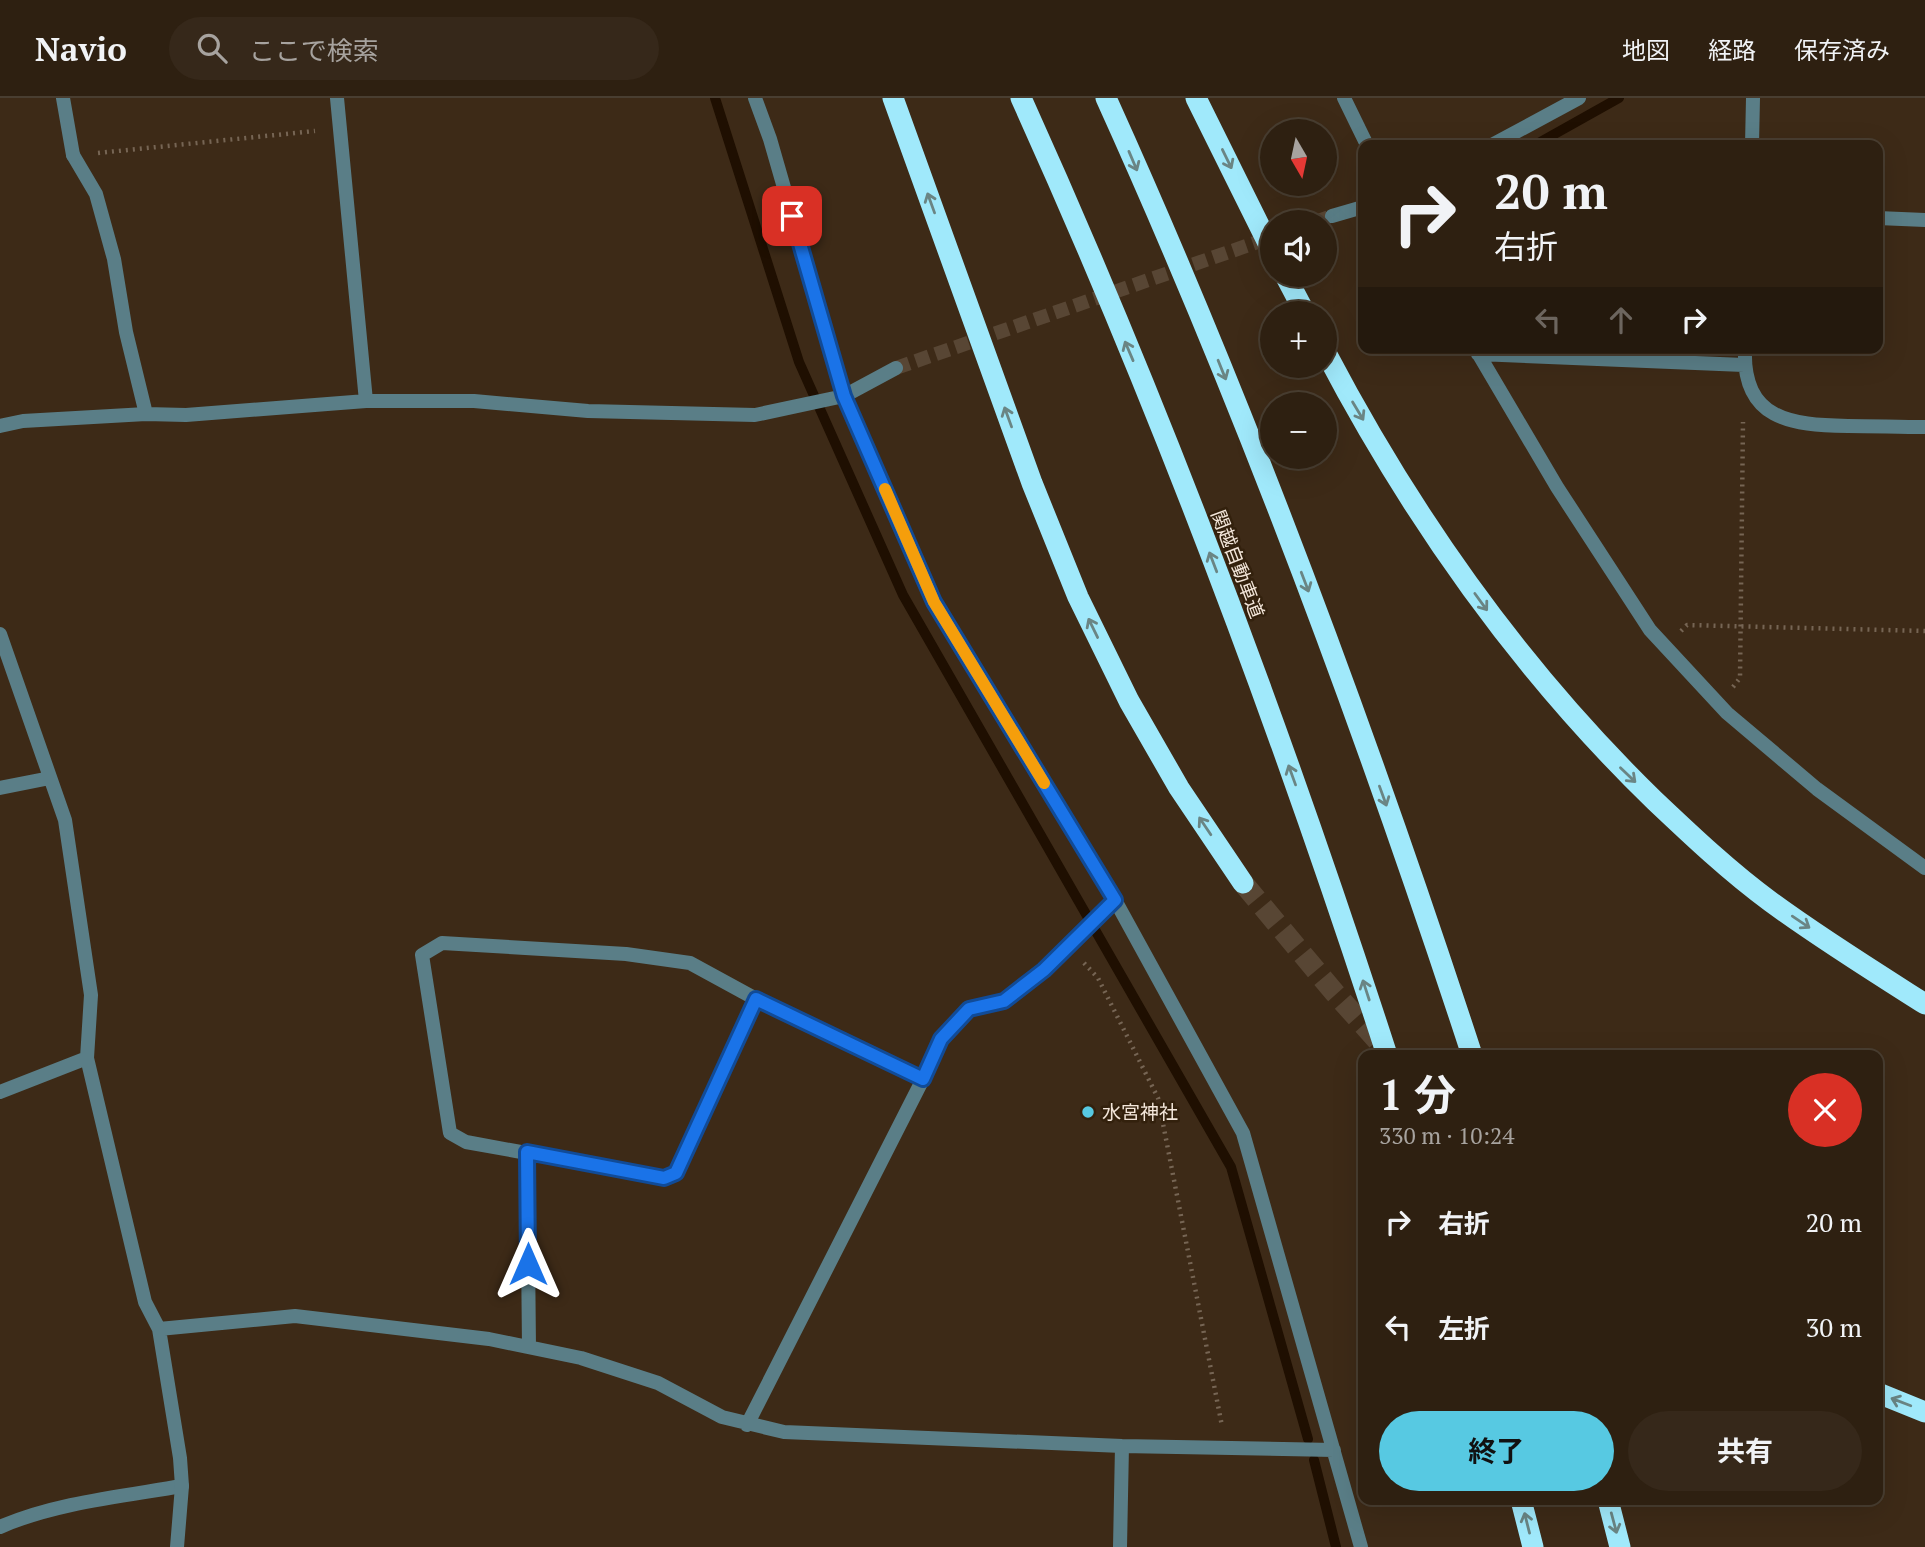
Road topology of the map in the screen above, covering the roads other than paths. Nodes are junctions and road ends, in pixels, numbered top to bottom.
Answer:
1 (63, 98) edge
2 (337, 98) edge
3 (755, 98) edge
4 (893, 98) edge
5 (1021, 98) edge
6 (1106, 98) edge
7 (1196, 98) edge
8 (1344, 98) edge
9 (1580, 98) edge
10 (1753, 98) edge
11 (1365, 140) edge
12 (1501, 140) edge
13 (1752, 140) edge
14 (1358, 208) edge
15 (1337, 215) tunnel mouth
16 (1883, 218) edge
17 (1925, 220) edge
18 (1260, 227) edge
19 (1479, 354) edge
20 (1534, 354) edge
21 (1745, 354) edge
22 (1744, 365) junction
23 (896, 368) tunnel mouth
24 (1337, 374) edge
25 (838, 397) junction
26 (366, 401) junction
27 (146, 414) junction
28 (0, 426) edge
29 (1925, 427) edge
30 (0, 635) edge
31 (50, 778) junction
32 (0, 788) edge
33 (1925, 868) edge
34 (1243, 883) tunnel mouth
35 (1115, 900) junction
36 (756, 999) junction
37 (1925, 1004) edge
38 (1385, 1050) edge
39 (1470, 1050) edge
40 (87, 1058) junction
41 (923, 1079) junction
42 (0, 1092) edge
43 (527, 1152) junction
44 (159, 1329) junction
45 (529, 1347) junction
46 (1883, 1395) edge
47 (1925, 1412) edge
48 (747, 1425) junction
49 (1122, 1446) junction
50 (1334, 1450) junction
51 (182, 1486) junction
52 (1522, 1505) edge
53 (1609, 1505) edge
54 (0, 1527) edge
55 (177, 1547) edge
56 (1120, 1547) edge
57 (1361, 1547) edge
58 (1533, 1547) edge
59 (1620, 1547) edge

1 - 27 street
2 - 26 street
3 - 25 street
34 -> 4 highway
38 -> 5 highway, 関越自動車道
6 -> 39 highway
7 -> 18 highway
8 - 11 street
9 - 12 street
10 - 13 street
14 - 15 street
16 - 17 street
19 - 33 street
20 - 22 street
21 - 22 street
22 - 29 street
23 - 25 street
24 -> 37 highway
25 - 26 street
25 - 35 street
26 - 27 street
27 - 28 street
30 - 31 street
31 - 32 street
31 - 40 street
35 - 41 street
35 - 50 street
36 - 41 street
36 - 43 street
36 - 43 street
40 - 42 street
40 - 44 street
41 - 48 street
43 - 45 street
44 - 45 street
44 - 51 street
45 - 48 street
47 -> 46 highway
48 - 49 street
49 - 50 street
49 - 56 street
50 - 57 street
51 - 54 street
51 - 55 street
58 -> 52 highway
53 -> 59 highway

